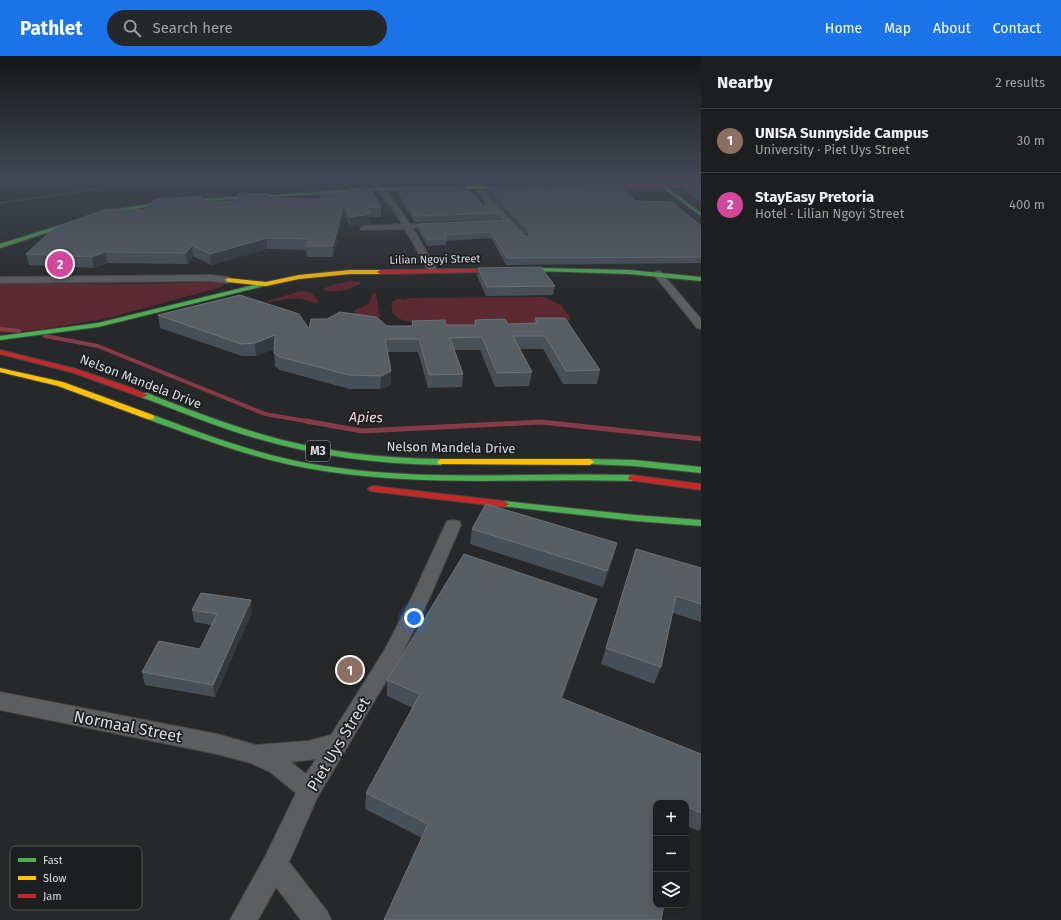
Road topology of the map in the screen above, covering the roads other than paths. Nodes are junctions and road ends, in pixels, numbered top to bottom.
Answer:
1 (67, 216) edge
2 (76, 216) edge
3 (93, 216) edge
4 (400, 216) edge
5 (503, 216) edge
6 (494, 223) edge
7 (510, 223) junction
8 (446, 225) edge
9 (407, 226) junction
10 (364, 228) edge
11 (525, 239) edge
12 (0, 241) edge
13 (0, 246) edge
14 (432, 270) junction
15 (658, 274) junction
16 (701, 279) edge
17 (0, 280) edge
18 (228, 280) junction
19 (266, 284) junction
20 (224, 292) junction
21 (701, 326) edge
22 (0, 338) edge
23 (0, 352) edge
24 (0, 370) edge
25 (105, 400) junction
26 (151, 427) dead end
27 (701, 470) edge
28 (701, 487) edge
29 (366, 488) dead end
30 (701, 523) edge
31 (453, 525) dead end
32 (0, 701) edge
33 (339, 742) junction
34 (256, 754) junction
35 (309, 790) junction
36 (275, 864) junction
37 (243, 920) edge
38 (318, 920) edge

1 - 12 main road
2 - 12 main road
3 - 13 main road
4 - 9 street
5 - 7 street
6 - 7 street
7 - 11 street
8 - 9 street
9 - 10 street
9 - 14 street
14 - 15 main road, Lilian Ngoyi Street
14 - 19 main road, Lilian Ngoyi Street
15 - 16 main road, Lilian Ngoyi Street
15 - 21 street
17 - 18 street
18 - 19 main road
18 - 20 main road
19 - 20 main road
20 - 22 main road
23 - 27 main road, Nelson Mandela Drive / M3
24 - 25 main road, M3
25 - 26 main road
25 - 28 main road, M3
29 - 30 main road
31 - 33 street, Piet Uys Street
32 - 34 street, Normaal Street
33 - 34 street, Normaal Street
33 - 35 street, Piet Uys Street
34 - 35 street, Normaal Street
35 - 36 street, Piet Uys Street
36 - 37 street, Piet Uys Street
36 - 38 street

